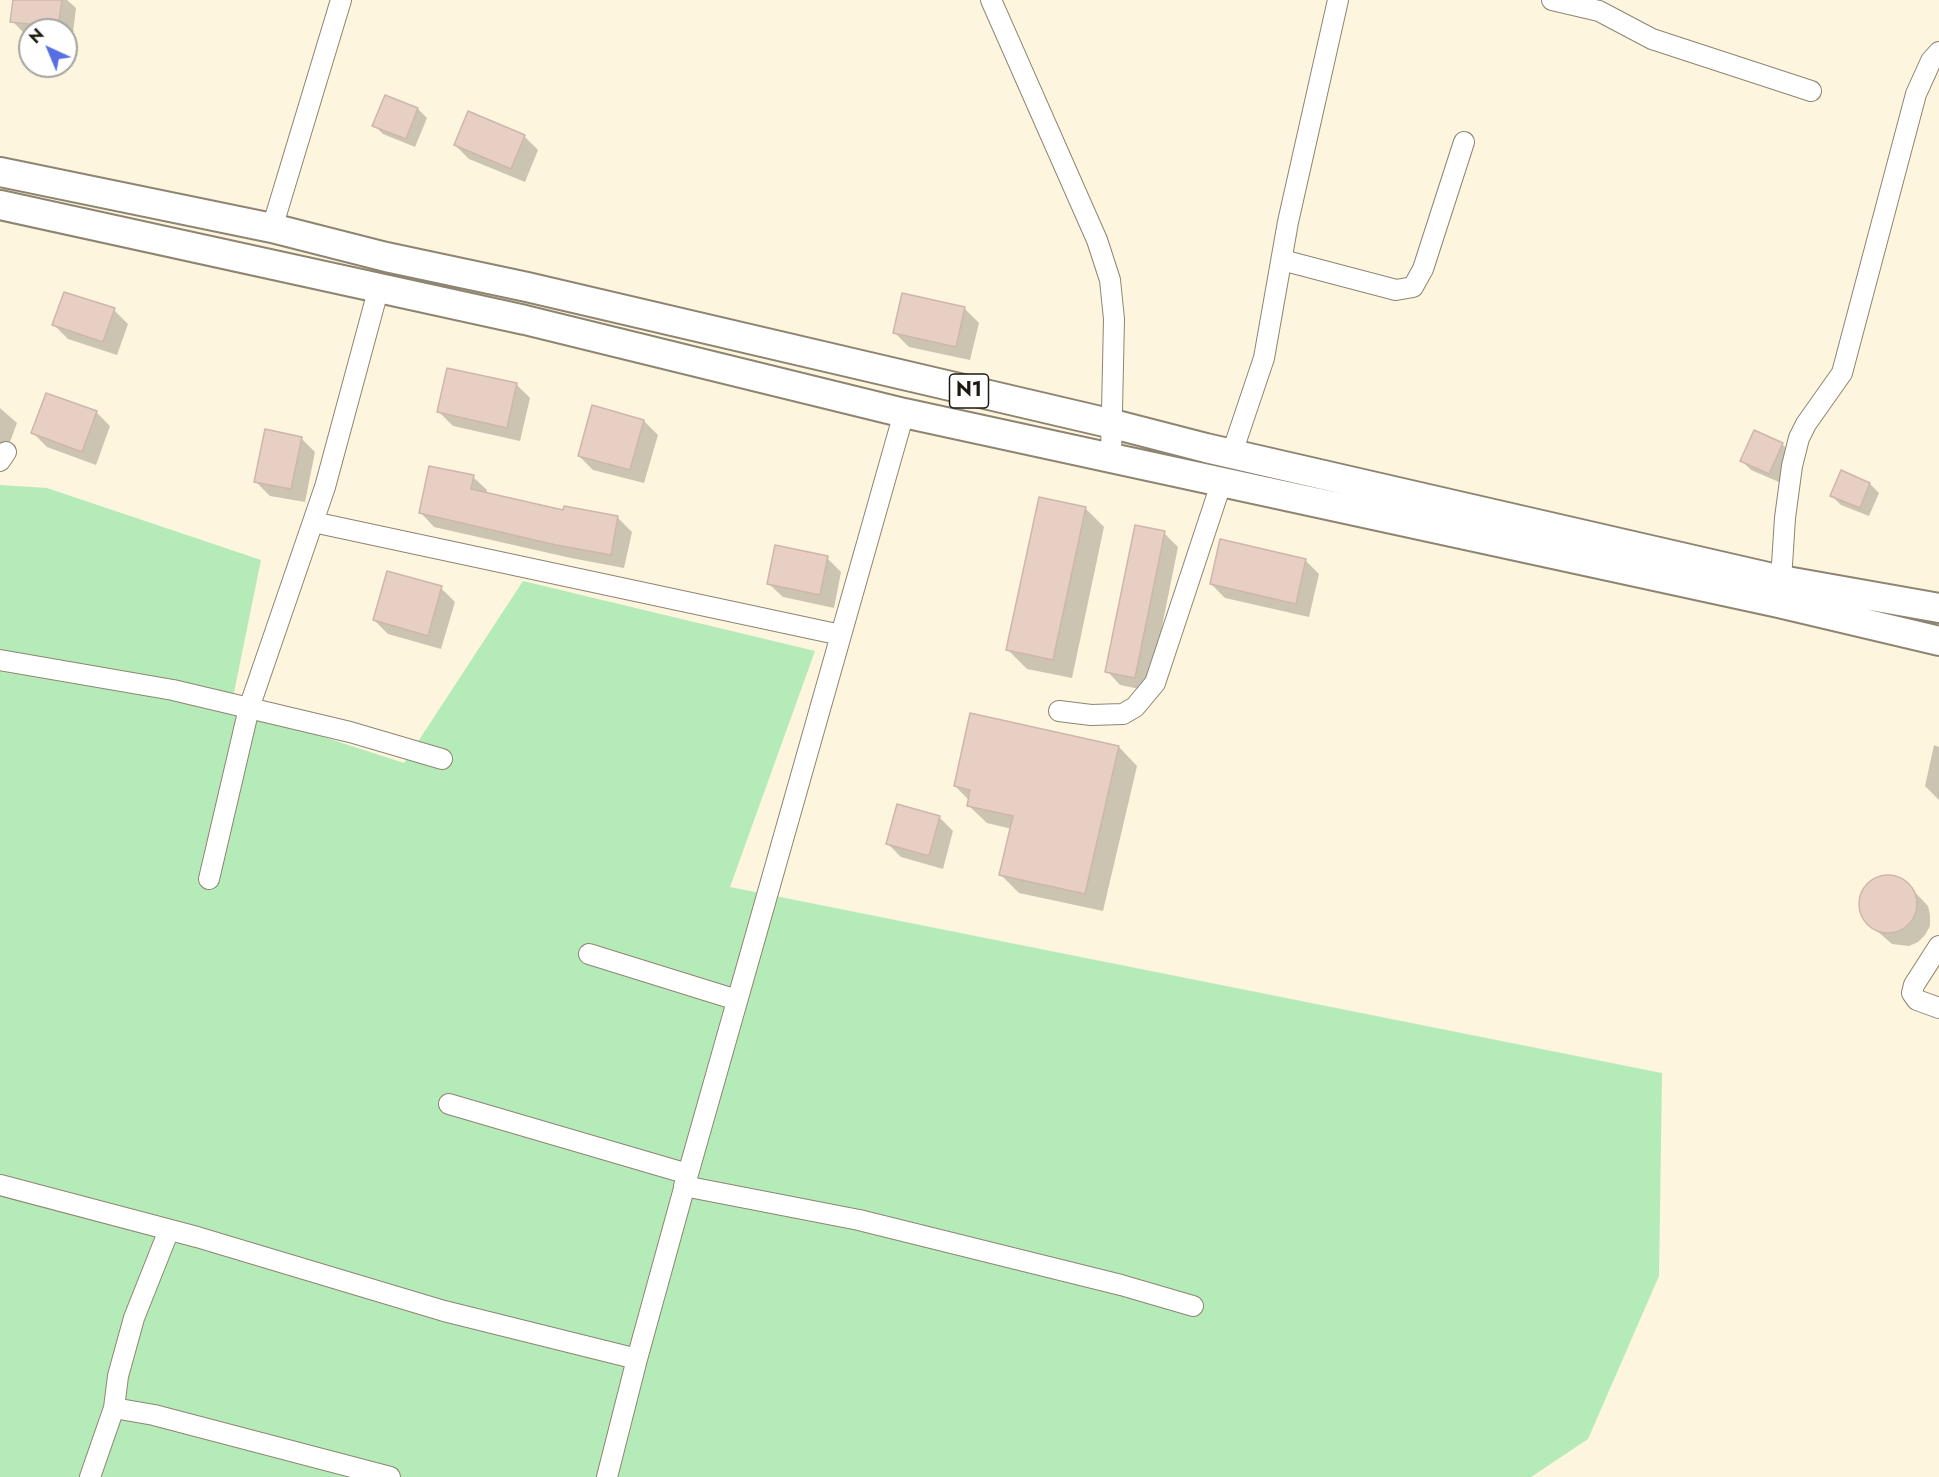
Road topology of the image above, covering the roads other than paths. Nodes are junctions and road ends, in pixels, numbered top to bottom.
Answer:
1 (341, 0) edge
2 (991, 0) edge
3 (1338, 0) edge
4 (1552, 0) edge
5 (1939, 52) edge
6 (1811, 91) dead end
7 (1464, 142) dead end
8 (0, 172) edge
9 (0, 205) edge
10 (272, 228) junction
11 (1282, 260) junction
12 (379, 287) junction
13 (904, 413) junction
14 (1113, 424) junction
15 (1232, 453) junction
16 (1111, 457) junction
17 (1222, 481) junction
18 (313, 522) junction
19 (1781, 580) junction
20 (1939, 608) edge
21 (841, 635) junction
22 (1939, 641) edge
23 (0, 660) edge
24 (249, 708) junction
25 (1059, 711) dead end
26 (442, 759) dead end
27 (209, 879) dead end
28 (1939, 946) edge
29 (589, 954) dead end
30 (737, 1000) junction
31 (1939, 1008) edge
32 (449, 1104) dead end
33 (686, 1180) junction
34 (0, 1185) edge
35 (169, 1230) junction
36 (1193, 1306) dead end
37 (637, 1359) junction
38 (114, 1408) junction
39 (90, 1477) edge
40 (390, 1477) edge
41 (607, 1477) edge

1 - 10 street
2 - 14 street
3 - 11 street
4 - 6 street
5 - 19 street
7 - 11 street
8 - 10 highway, N1
9 - 12 highway, N1
10 - 14 highway, N1
11 - 15 street
12 - 13 highway, N1
12 - 18 street
13 - 16 highway, N1
13 - 21 street
14 - 15 highway, N1
14 - 16 street
15 - 19 highway, N1
16 - 17 highway, N1
17 - 22 highway, N1
17 - 25 street
18 - 21 street
18 - 24 street
19 - 20 highway, N1
21 - 30 street
23 - 24 street
24 - 26 street
24 - 27 street
28 - 31 street
29 - 30 street
30 - 33 street
32 - 33 street
33 - 36 street
33 - 37 street
34 - 35 street
35 - 37 street
35 - 38 street
37 - 41 street
38 - 39 street
38 - 40 street

